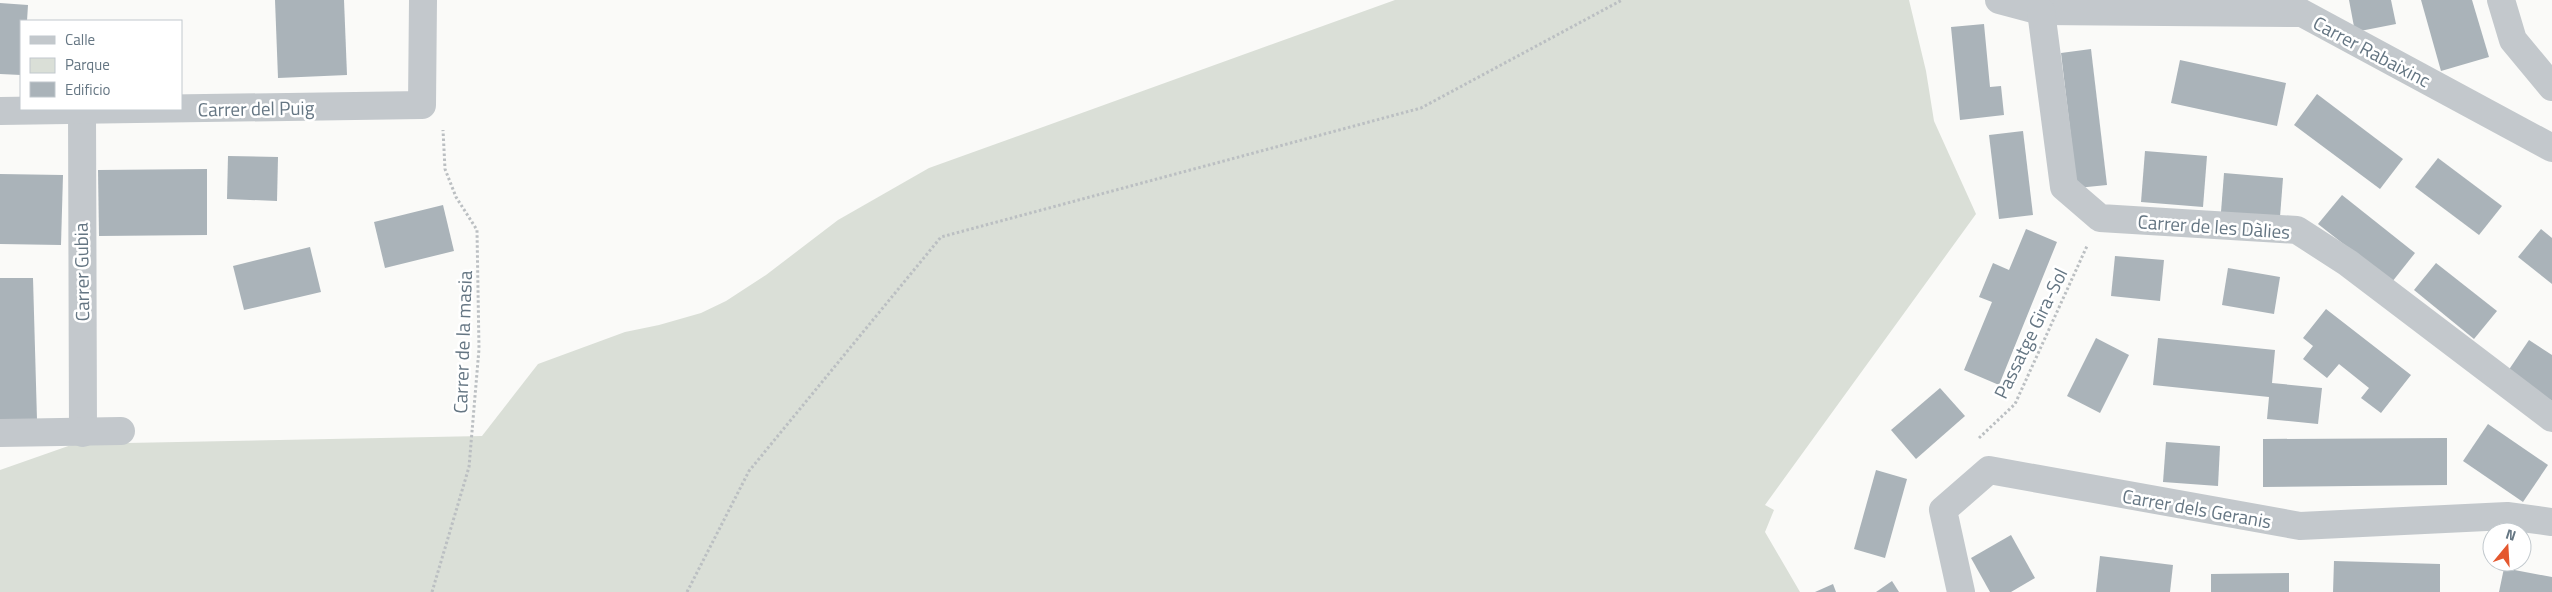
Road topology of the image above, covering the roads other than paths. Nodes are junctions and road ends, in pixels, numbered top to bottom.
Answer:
1 (423, 0) edge
2 (1999, 0) edge
3 (2501, 0) edge
4 (2041, 11) junction
5 (2552, 87) edge
6 (182, 109) edge
7 (82, 110) joint
8 (0, 111) edge
9 (2552, 148) edge
10 (2552, 418) edge
11 (121, 431) dead end
12 (0, 433) edge
13 (83, 433) junction
14 (2552, 522) edge
15 (1961, 592) edge

1 - 6 street, Carrer del Puig
2 - 4 street, Carrer Rabaixinc
3 - 5 street
4 - 9 street, Carrer Rabaixinc
4 - 10 street, Carrer de les Dàlies
7 - 8 street, Carrer del Puig
7 - 13 street, Carrer Gubia
11 - 13 street
12 - 13 street
14 - 15 street, Carrer dels Geranis

